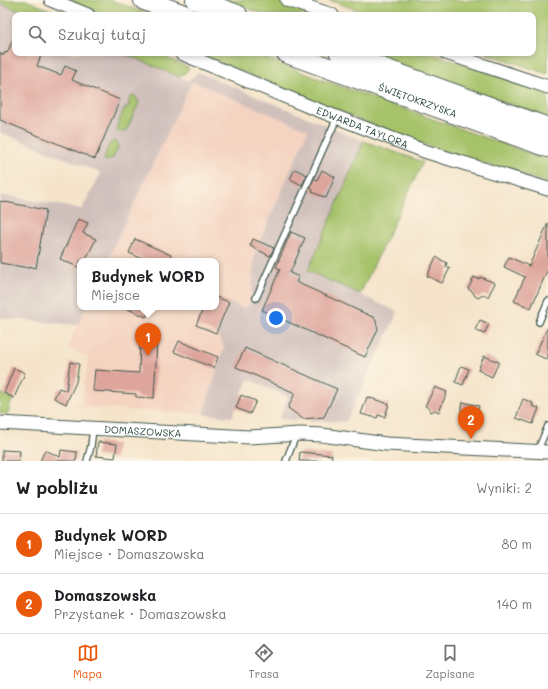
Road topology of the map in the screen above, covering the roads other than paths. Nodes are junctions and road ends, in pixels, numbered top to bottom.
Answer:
1 (51, 0) edge
2 (144, 0) edge
3 (196, 0) edge
4 (287, 0) edge
5 (81, 12) edge
6 (176, 12) edge
7 (229, 12) edge
8 (323, 12) edge
9 (188, 56) edge
10 (295, 56) edge
11 (348, 56) edge
12 (455, 56) edge
13 (548, 87) edge
14 (338, 117) junction
15 (548, 128) edge
16 (548, 147) edge
17 (548, 189) edge
18 (256, 298) dead end
19 (548, 302) edge
20 (539, 322) dead end
21 (0, 423) edge
22 (548, 426) edge
23 (93, 428) junction
24 (296, 435) junction
25 (542, 452) edge
26 (87, 461) edge
27 (286, 461) edge

1 - 5 street
2 - 6 highway
3 - 7 highway
4 - 8 street
9 - 14 street, EDWARDA TAYLORA
10 - 16 highway, ŚWIĘTOKRZYSKA
11 - 15 highway, ŚWIĘTOKRZYSKA
12 - 13 street
14 - 17 street, EDWARDA TAYLORA
14 - 18 lane
19 - 20 lane
21 - 23 street, DOMASZOWSKA
22 - 25 lane
23 - 24 street, DOMASZOWSKA
23 - 26 lane
24 - 25 street, DOMASZOWSKA
24 - 27 lane

